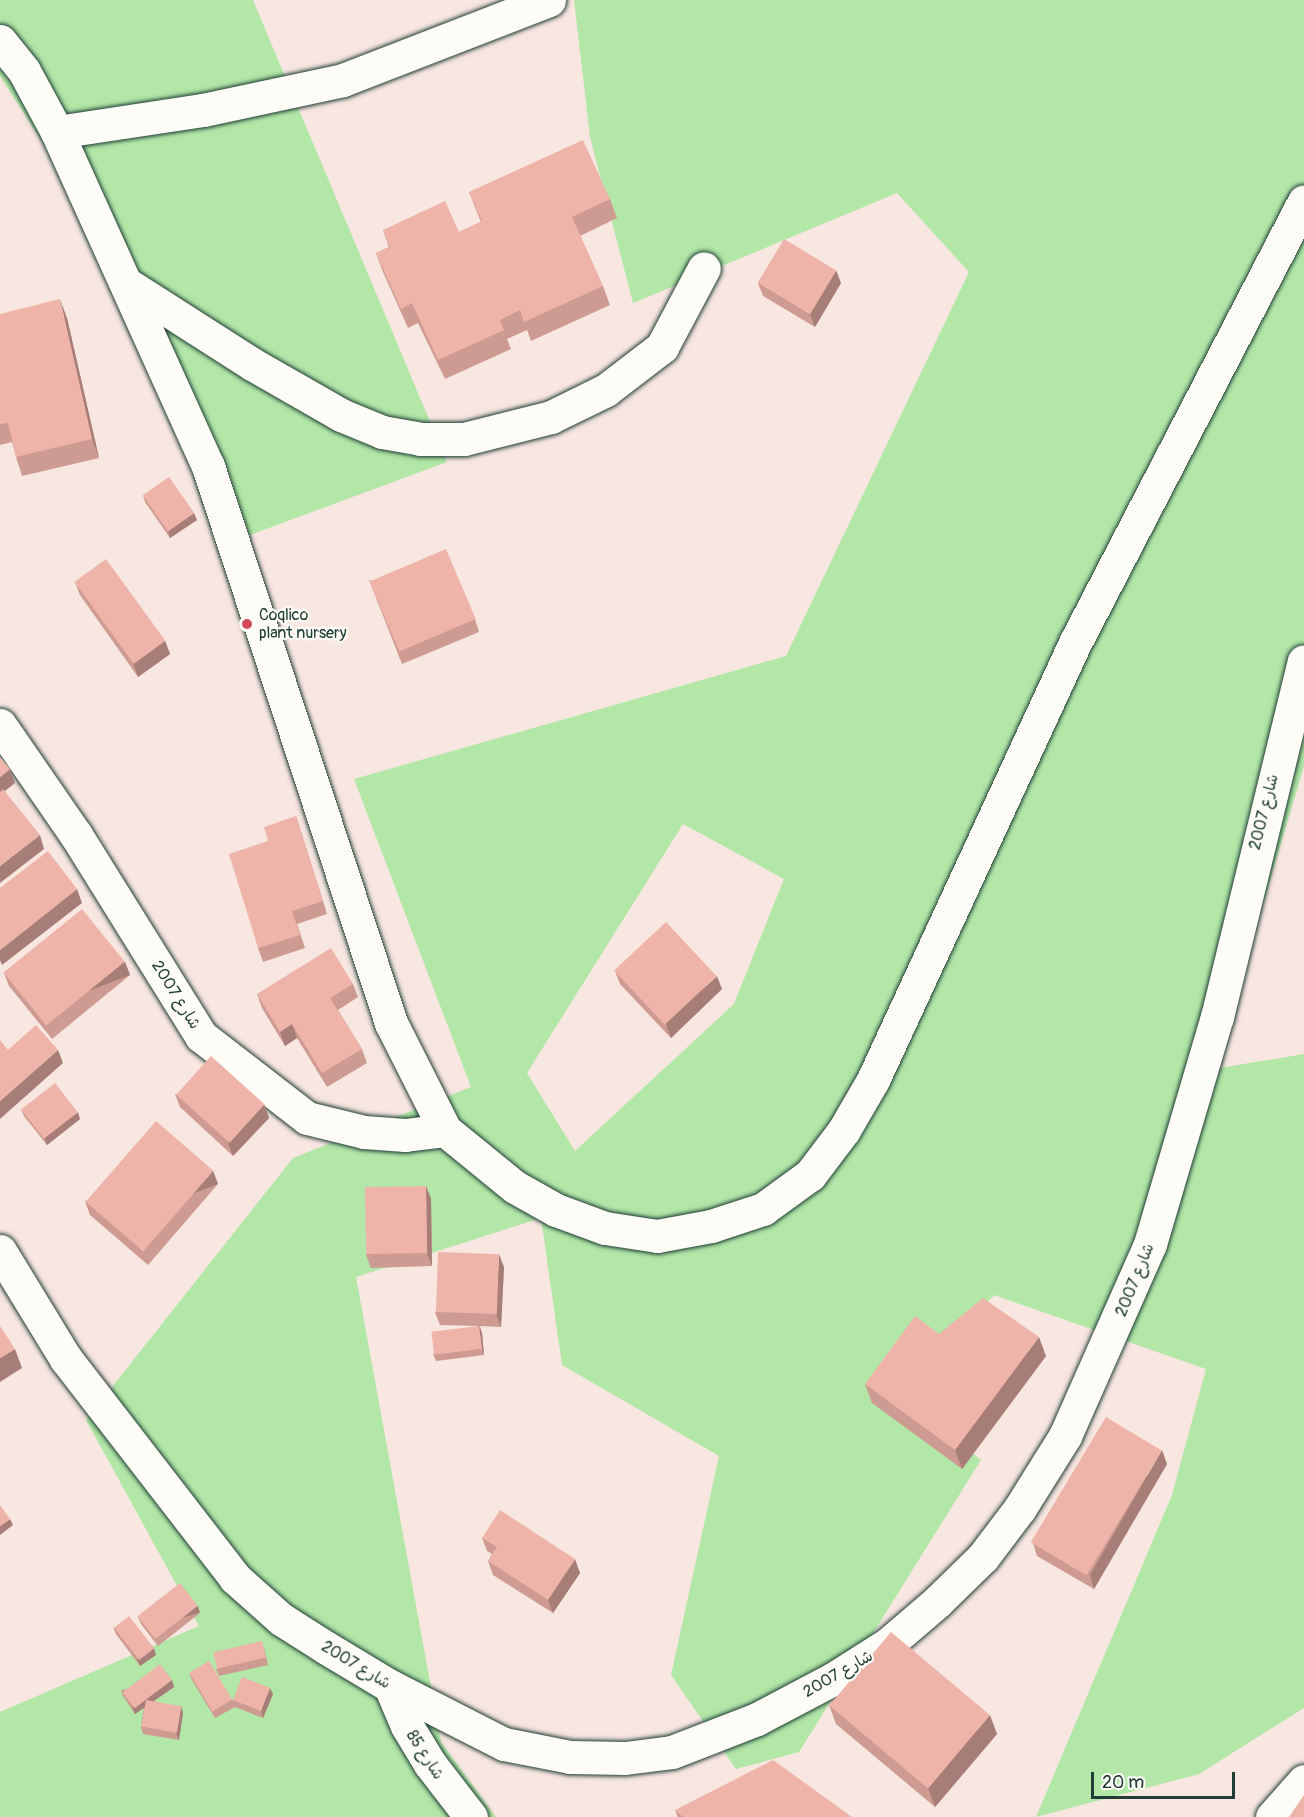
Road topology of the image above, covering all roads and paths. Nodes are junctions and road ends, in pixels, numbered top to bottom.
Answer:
1 (549, 0) edge
2 (0, 41) edge
3 (57, 132) junction
4 (1304, 202) edge
5 (704, 268) dead end
6 (127, 284) junction
7 (1304, 661) edge
8 (0, 725) edge
9 (445, 1130) junction
10 (0, 1251) edge
11 (390, 1686) junction
12 (1304, 1781) edge
13 (471, 1817) edge
14 (1272, 1817) edge

1 - 3 street
2 - 3 street
3 - 6 street
4 - 9 street
5 - 6 street
6 - 9 street
7 - 11 street, شارع 2007
8 - 9 street, شارع 2007
10 - 11 street, شارع 2007
11 - 13 street, شارع 85
12 - 14 street

